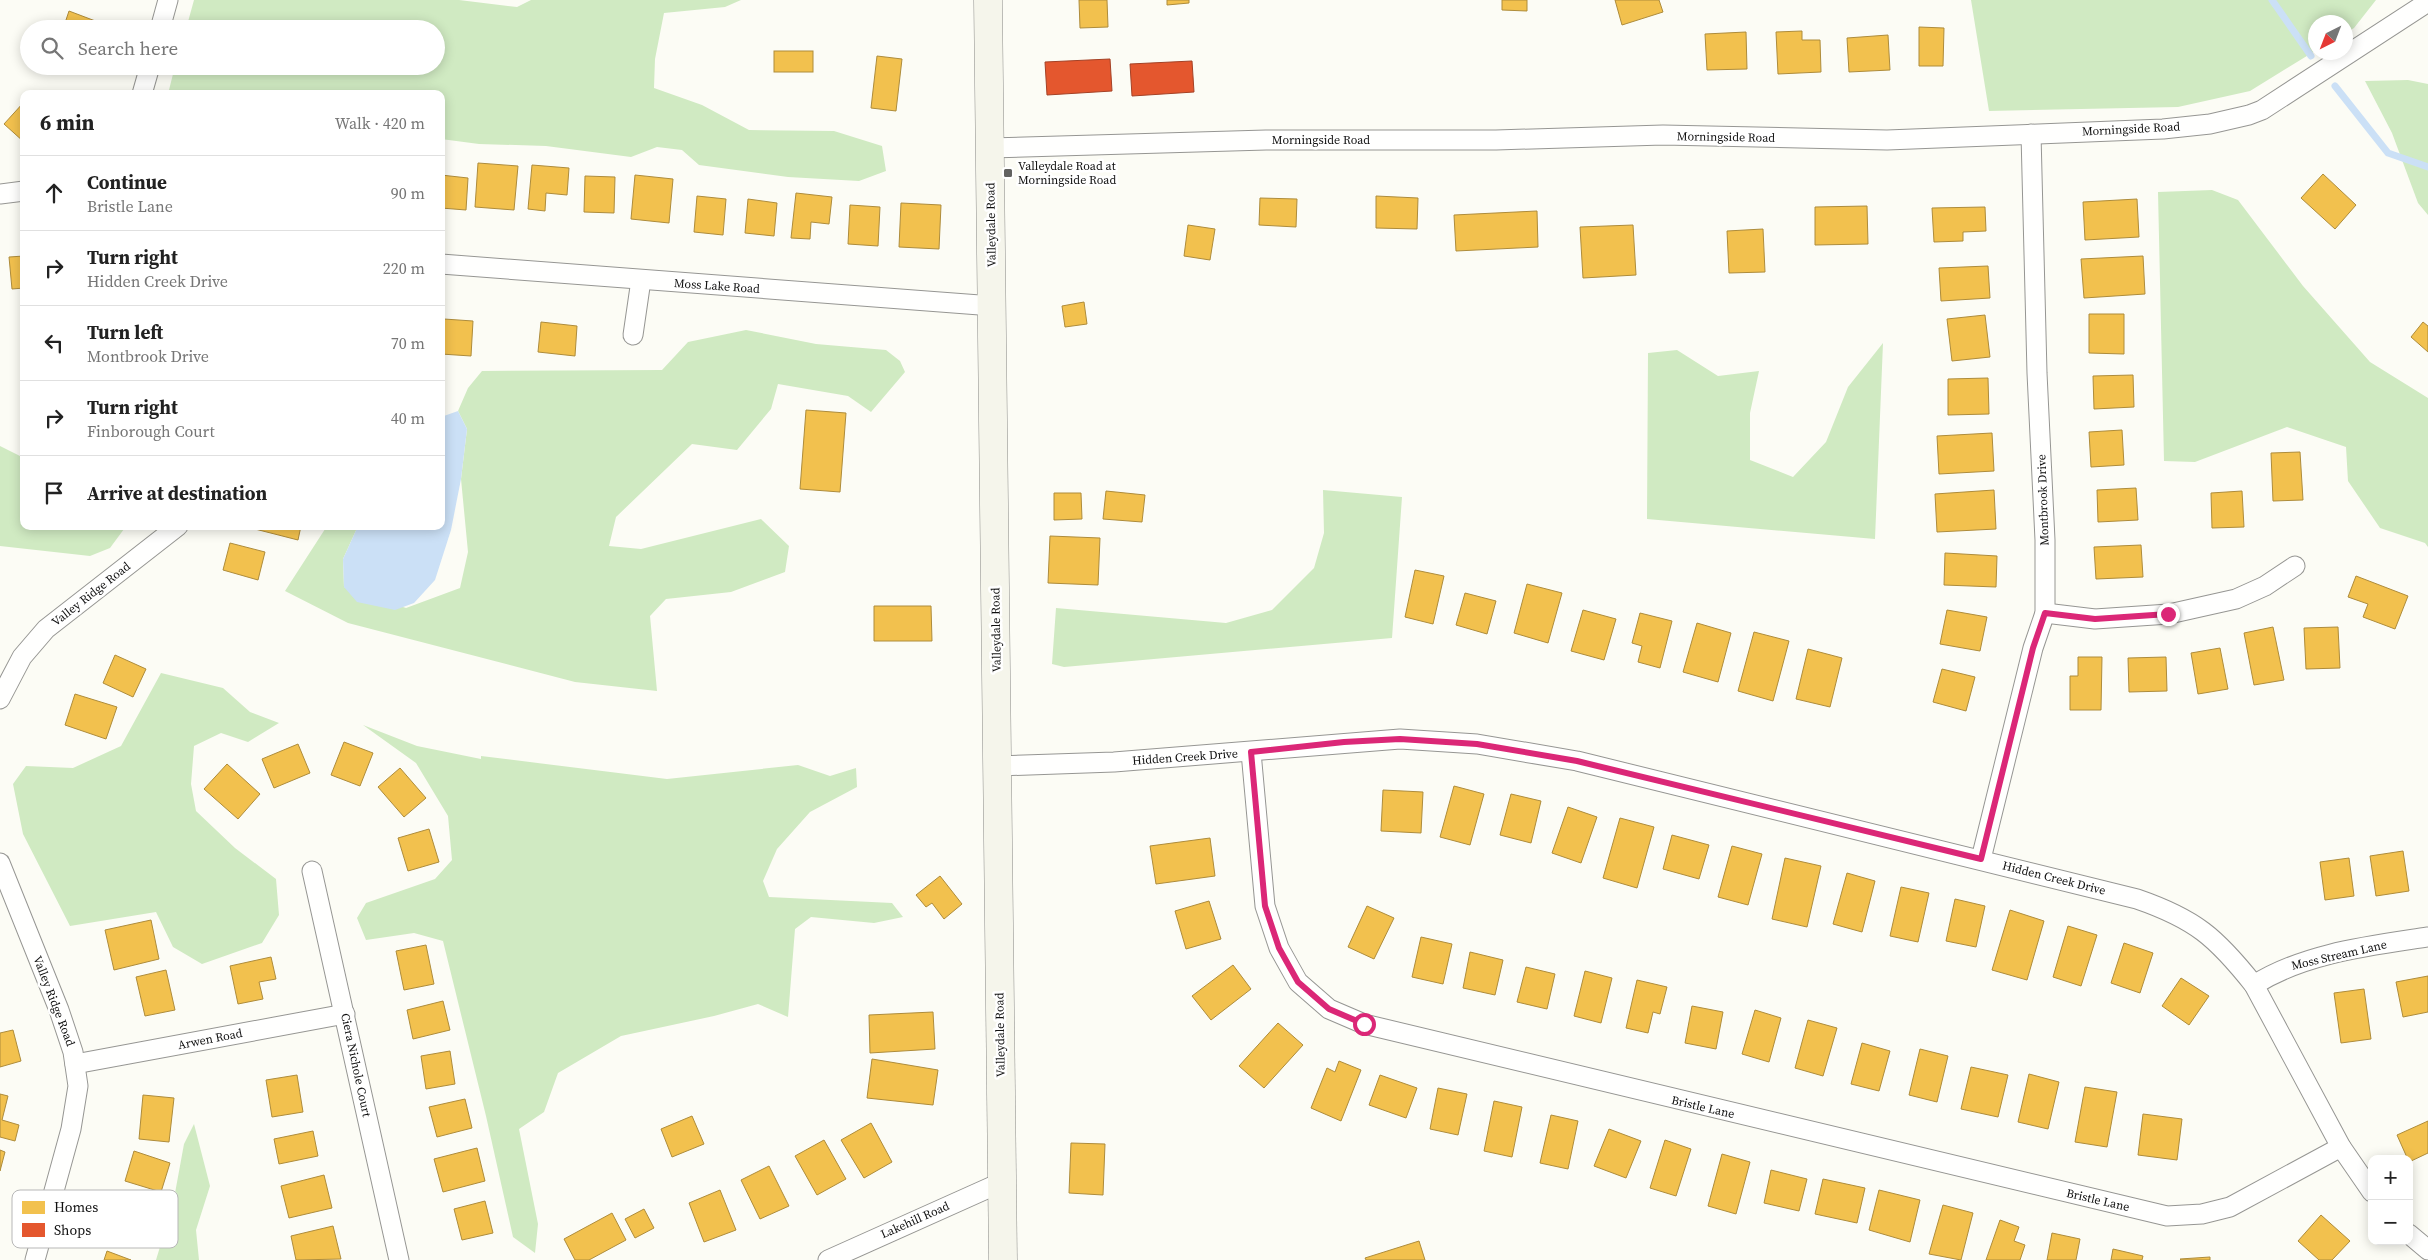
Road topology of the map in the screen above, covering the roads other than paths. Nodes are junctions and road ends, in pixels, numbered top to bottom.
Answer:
1 (168, 0) edge
2 (988, 0) edge
3 (2428, 2) edge
4 (162, 20) edge
5 (147, 75) edge
6 (143, 90) edge
7 (2032, 134) junction
8 (990, 148) junction
9 (20, 192) edge
10 (0, 194) edge
11 (445, 264) edge
12 (641, 280) junction
13 (993, 306) junction
14 (633, 335) dead end
15 (173, 530) edge
16 (2295, 566) dead end
17 (2045, 613) junction
18 (0, 699) edge
19 (1251, 752) junction
20 (998, 766) junction
21 (1981, 859) junction
22 (0, 863) edge
23 (312, 871) dead end
24 (2428, 937) edge
25 (2254, 985) junction
26 (345, 1014) junction
27 (75, 1064) junction
28 (2341, 1147) junction
29 (1002, 1182) junction
30 (2368, 1186) edge
31 (54, 1190) edge
32 (2413, 1237) edge
33 (2428, 1250) edge
34 (399, 1260) edge
35 (828, 1260) edge
36 (1003, 1260) edge

1 - 4 street
2 - 8 street, Valleydale Road
3 - 7 street, Morningside Road
5 - 6 street
7 - 8 street, Morningside Road
7 - 17 street, Montbrook Drive
8 - 13 street, Valleydale Road
9 - 10 street
11 - 12 street, Moss Lake Road
12 - 13 street, Moss Lake Road
12 - 14 street
13 - 20 street, Valleydale Road
15 - 18 street, Valley Ridge Road
16 - 17 street
17 - 21 street, Montbrook Drive
19 - 20 street, Hidden Creek Drive
19 - 21 street, Hidden Creek Drive
19 - 28 street, Bristle Lane
20 - 29 street, Valleydale Road
21 - 25 street, Hidden Creek Drive
22 - 27 street, Valley Ridge Road
23 - 26 street, Ciera Nichole Court
24 - 25 street, Moss Stream Lane
25 - 28 street, Hidden Creek Drive
26 - 27 street, Arwen Road
26 - 34 street, Ciera Nichole Court
27 - 31 street, Valley Ridge Road
28 - 30 street, Hidden Creek Drive
29 - 35 street, Lakehill Road
29 - 36 street, Valleydale Road
32 - 33 street

